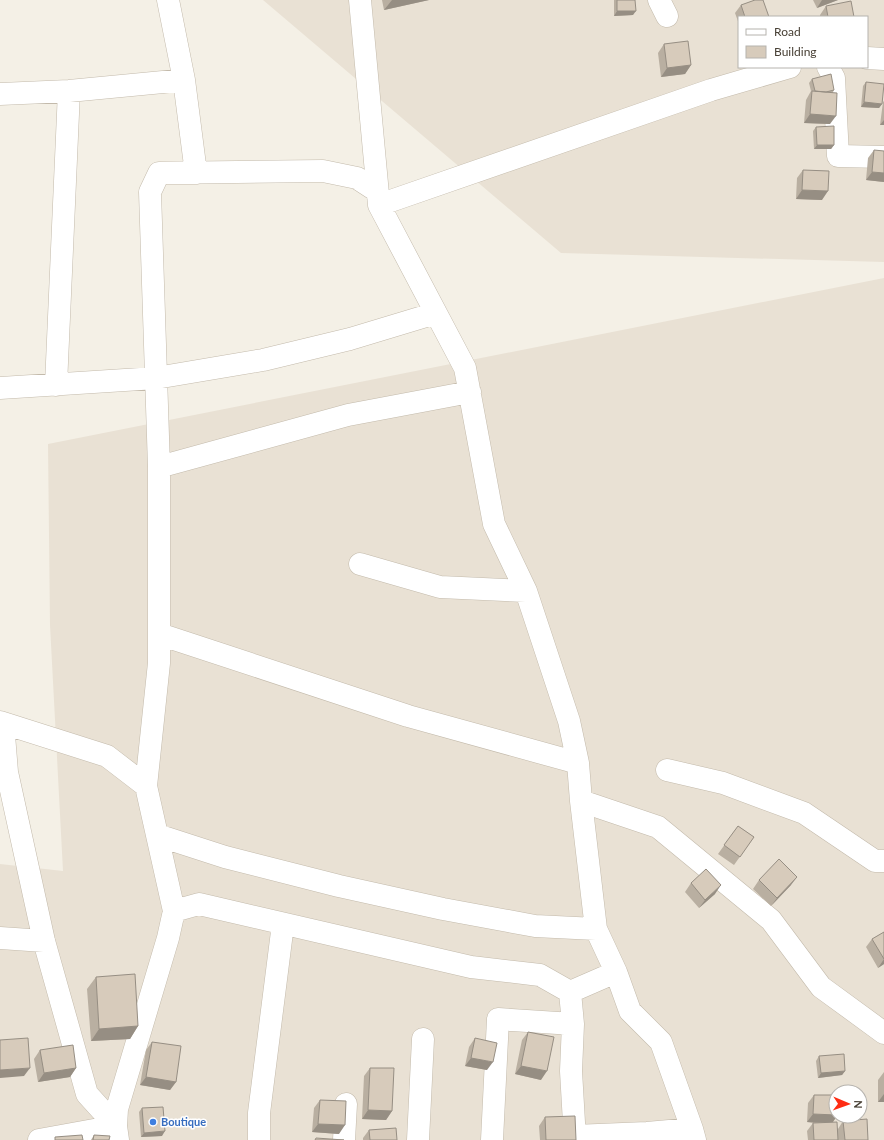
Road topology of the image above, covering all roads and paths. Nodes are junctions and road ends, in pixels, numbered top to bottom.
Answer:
1 (168, 0) edge
2 (360, 0) edge
3 (868, 58) edge
4 (884, 59) edge
5 (787, 68) edge
6 (829, 68) edge
7 (184, 80) junction
8 (69, 91) junction
9 (0, 94) edge
10 (884, 157) edge
11 (196, 173) junction
12 (378, 198) junction
13 (436, 313) junction
14 (156, 378) junction
15 (56, 385) junction
16 (0, 388) edge
17 (470, 392) junction
18 (159, 467) junction
19 (360, 564) dead end
20 (526, 591) junction
21 (158, 634) junction
22 (2, 723) edge
23 (578, 763) junction
24 (667, 770) dead end
25 (146, 786) junction
26 (581, 801) junction
27 (157, 835) junction
28 (884, 861) edge
29 (174, 910) junction
30 (283, 924) junction
31 (596, 929) junction
32 (0, 938) edge
33 (44, 941) junction
34 (616, 972) junction
35 (570, 992) junction
36 (573, 1024) junction
37 (884, 1033) edge
38 (423, 1039) dead end
39 (346, 1104) edge
40 (117, 1133) edge
41 (694, 1134) edge
42 (574, 1138) edge
43 (39, 1140) edge
44 (259, 1140) edge
45 (344, 1140) edge
46 (418, 1140) edge
47 (492, 1140) edge

1 - 7 street
2 - 12 street
3 - 4 street
5 - 12 street
6 - 10 street
7 - 8 street
7 - 11 street
8 - 9 street
8 - 15 street
11 - 12 street
11 - 14 street
12 - 13 street
13 - 14 street
13 - 17 street
14 - 15 street
14 - 18 street
15 - 16 street
17 - 18 street
17 - 20 street
18 - 21 street
19 - 20 street
20 - 23 street
21 - 23 street
21 - 25 street
22 - 25 street
22 - 33 street
23 - 26 street
24 - 28 street
25 - 27 street
26 - 31 street
26 - 37 street
27 - 29 street
27 - 31 street
29 - 30 street
29 - 40 street
30 - 35 street
30 - 44 street
31 - 34 street
32 - 33 street
33 - 40 street
34 - 35 street
34 - 41 street
35 - 36 street
36 - 42 street
36 - 47 street
38 - 46 street
39 - 45 street
40 - 43 street
41 - 42 street

